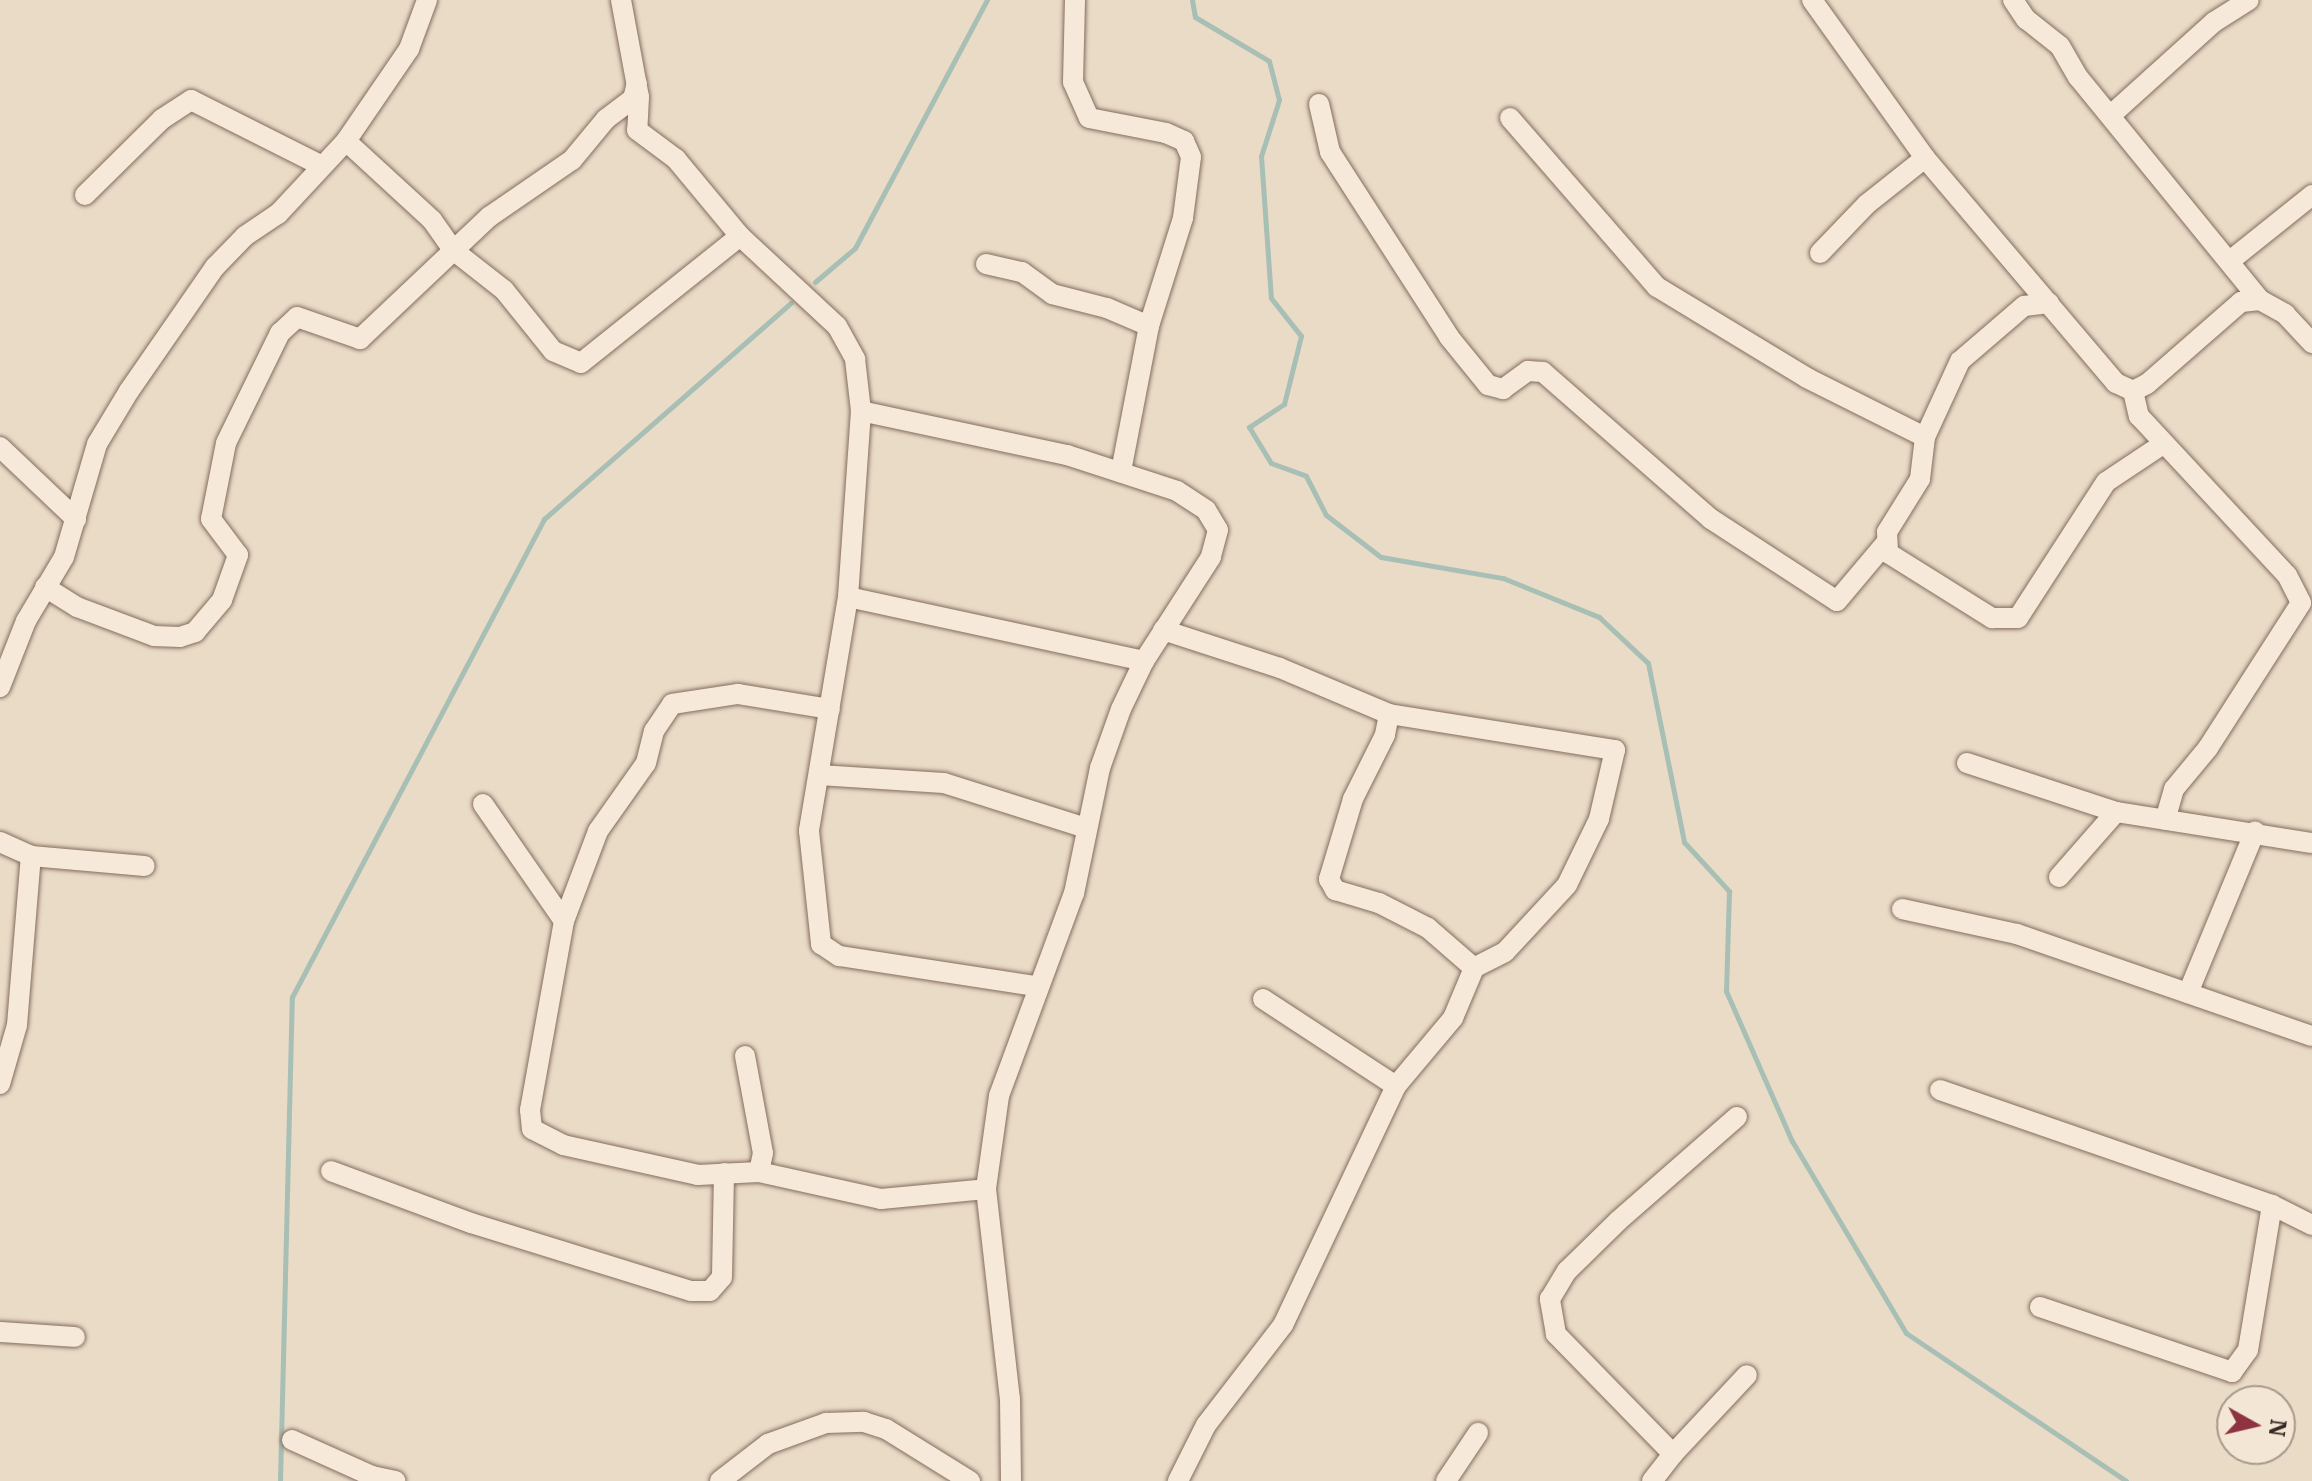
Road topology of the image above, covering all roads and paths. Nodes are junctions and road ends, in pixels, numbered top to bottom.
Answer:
1 (427, 0) edge
2 (621, 0) edge
3 (1075, 0) edge
4 (1812, 0) edge
5 (2013, 0) edge
6 (2249, 0) edge
7 (637, 83) junction
8 (1319, 104) dead end
9 (2111, 115) junction
10 (1510, 118) dead end
11 (346, 141) junction
12 (1925, 158) junction
13 (320, 165) junction
14 (85, 195) dead end
15 (2312, 195) edge
16 (740, 236) junction
17 (453, 250) junction
18 (1820, 253) dead end
19 (2231, 260) junction
20 (986, 264) dead end
21 (2260, 300) junction
22 (2049, 303) junction
23 (1149, 326) junction
24 (2312, 343) edge
25 (2133, 391) junction
26 (861, 411) junction
27 (1925, 437) junction
28 (2163, 444) junction
29 (0, 447) edge
30 (1121, 472) junction
31 (76, 519) junction
32 (1885, 544) junction
33 (45, 587) junction
34 (848, 597) junction
35 (1163, 630) junction
36 (1144, 661) junction
37 (0, 687) edge
38 (830, 709) junction
39 (1389, 714) junction
40 (1967, 763) dead end
41 (819, 775) junction
42 (483, 804) dead end
43 (2116, 812) junction
44 (2165, 820) junction
45 (1086, 828) junction
46 (2255, 831) junction
47 (0, 842) edge
48 (2312, 843) edge
49 (31, 856) junction
50 (145, 866) dead end
51 (2059, 877) dead end
52 (1902, 909) dead end
53 (564, 921) junction
54 (1474, 968) junction
55 (1036, 986) junction
56 (2188, 993) junction
57 (1263, 999) dead end
58 (2312, 1036) edge
59 (745, 1056) dead end
60 (3, 1059) edge
61 (0, 1084) edge
62 (1396, 1086) junction
63 (1940, 1090) dead end
64 (1737, 1117) dead end
65 (331, 1171) dead end
66 (759, 1172) junction
67 (724, 1173) junction
68 (986, 1189) junction
69 (2272, 1205) junction
70 (2312, 1225) edge
71 (2040, 1307) dead end
72 (0, 1332) edge
73 (75, 1337) dead end
74 (1747, 1375) dead end
75 (1478, 1433) dead end
76 (292, 1440) dead end
77 (1673, 1454) junction
78 (395, 1481) edge
79 (720, 1481) edge
80 (970, 1481) edge
81 (1011, 1481) edge
82 (1178, 1481) edge
83 (1446, 1481) edge
84 (1652, 1481) edge

1 - 11 street
2 - 7 street
3 - 23 street
4 - 12 street
5 - 9 street
6 - 9 street
7 - 16 street
7 - 17 street
8 - 32 street
9 - 19 street
10 - 27 street
11 - 13 street
11 - 17 street
12 - 18 street
12 - 22 street
13 - 14 street
13 - 31 street
15 - 19 street
16 - 17 street
16 - 26 street
17 - 33 street
19 - 21 street
20 - 23 street
21 - 24 street
21 - 25 street
22 - 25 street
22 - 27 street
23 - 30 street
25 - 28 street
26 - 30 street
26 - 34 street
27 - 32 street
28 - 32 street
28 - 44 street
29 - 31 street
30 - 35 street
31 - 33 street
33 - 37 street
34 - 36 street
34 - 38 street
35 - 36 street
35 - 39 street
36 - 45 street
38 - 41 street
38 - 53 street
39 - 54 street
39 - 54 street
40 - 43 street
41 - 45 street
41 - 55 street
42 - 53 street
43 - 44 street
43 - 51 street
44 - 46 street
45 - 55 street
46 - 48 street
46 - 56 street
47 - 49 street
49 - 50 street
49 - 60 street
52 - 56 street
53 - 67 street
54 - 62 street
55 - 68 street
56 - 58 street
57 - 62 street
59 - 66 street
60 - 61 street
62 - 82 street
63 - 69 street
64 - 77 street
65 - 67 street
66 - 67 street
66 - 68 street
68 - 81 street
69 - 70 street
69 - 71 street
72 - 73 street
74 - 77 street
75 - 83 street
76 - 78 street
77 - 84 street
79 - 80 street

